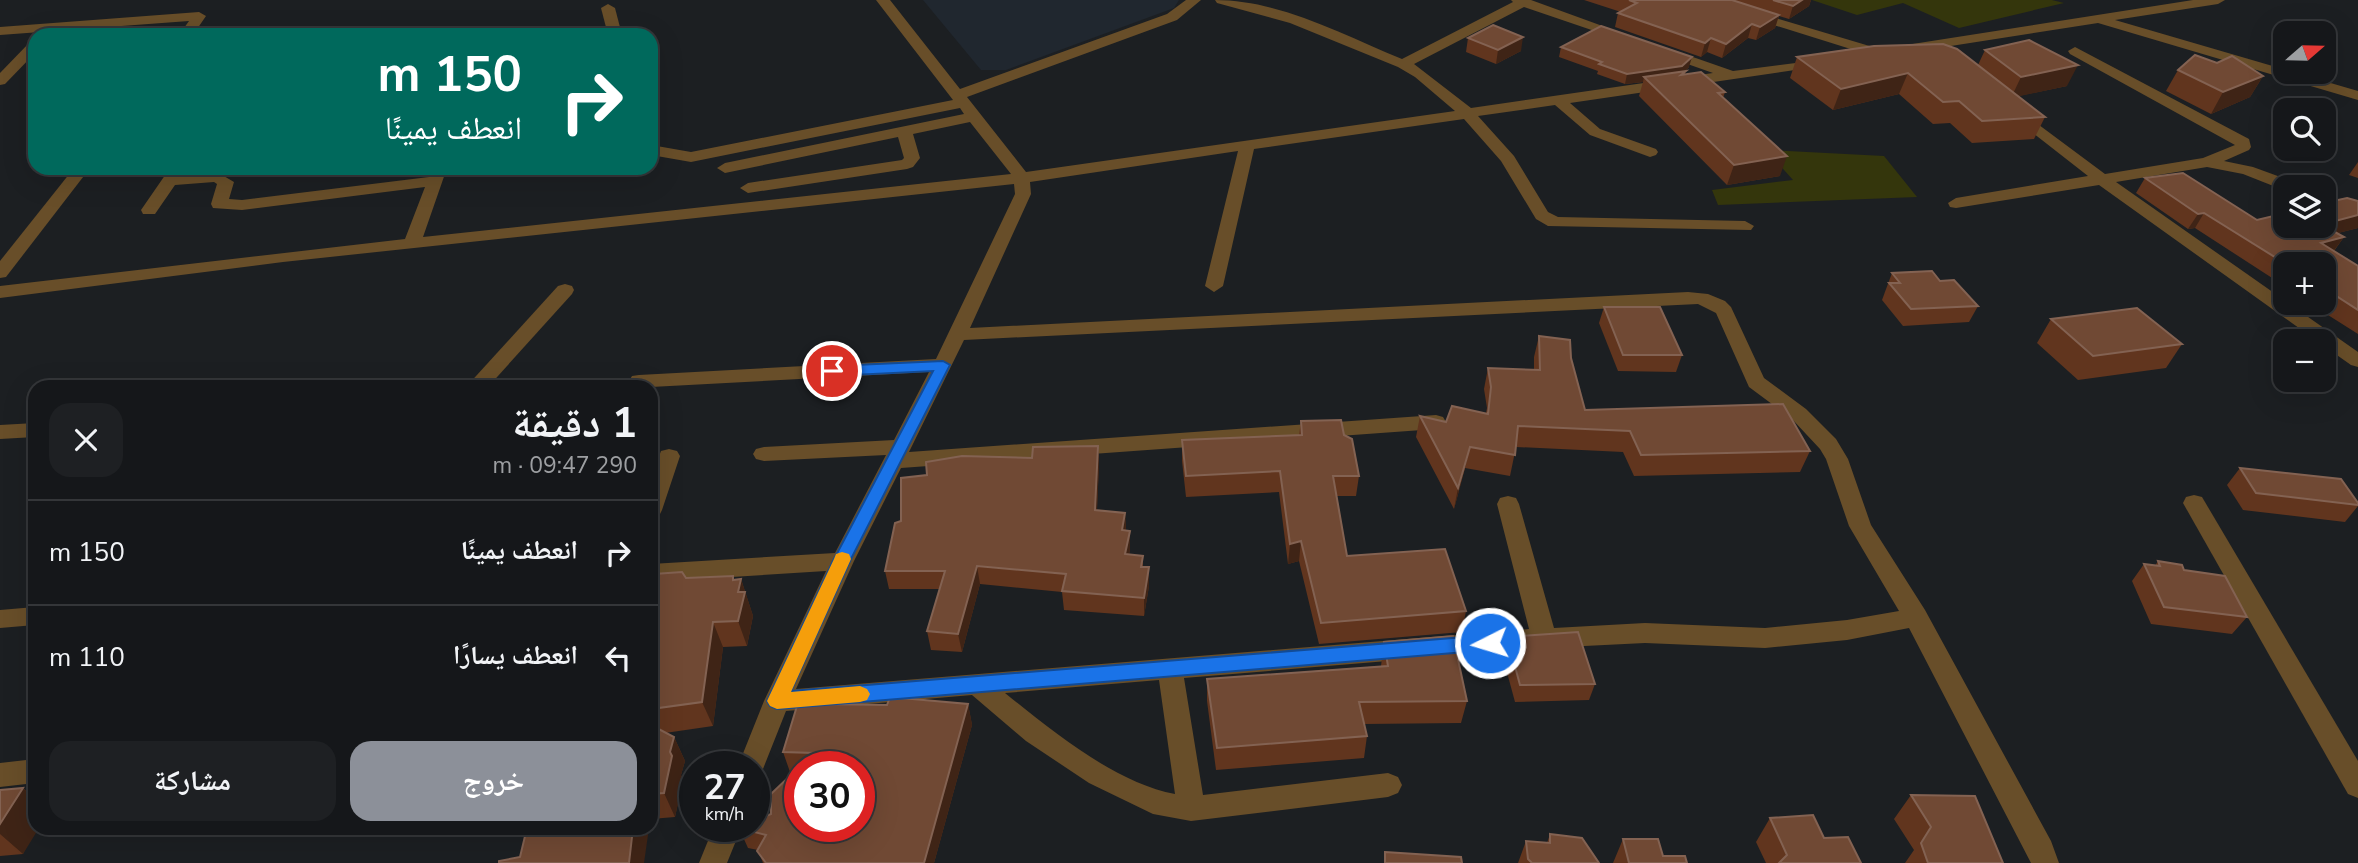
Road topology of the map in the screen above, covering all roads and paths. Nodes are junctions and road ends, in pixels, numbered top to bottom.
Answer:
1 (883, 0) edge
2 (1194, 0) edge
3 (1222, 0) edge
4 (1701, 0) edge
5 (2172, 0) edge
6 (2218, 0) edge
7 (1520, 1) edge
8 (1265, 4) edge
9 (2189, 5) junction
10 (608, 8) dead end
11 (2098, 20) junction
12 (79, 28) edge
13 (191, 28) edge
14 (613, 28) edge
15 (0, 31) edge
16 (28, 31) edge
17 (1632, 39) edge
18 (1929, 45) junction
19 (1657, 48) edge
20 (2075, 51) dead end
21 (28, 52) edge
22 (1878, 53) junction
23 (1951, 62) edge
24 (1403, 64) junction
25 (1734, 76) junction
26 (0, 81) edge
27 (2358, 96) edge
28 (1558, 100) junction
29 (2005, 104) edge
30 (963, 106) junction
31 (1467, 113) junction
32 (904, 131) junction
33 (1247, 145) junction
34 (658, 151) edge
35 (1650, 152) dead end
36 (2207, 162) junction
37 (725, 168) dead end
38 (77, 175) edge
39 (173, 175) edge
40 (188, 175) edge
41 (432, 175) edge
42 (438, 175) edge
43 (1023, 178) junction
44 (2103, 180) junction
45 (2273, 180) edge
46 (748, 188) dead end
47 (1956, 203) dead end
48 (2336, 205) edge
49 (149, 210) dead end
50 (2358, 214) edge
51 (1745, 226) dead end
52 (412, 243) junction
53 (0, 273) edge
54 (1214, 286) dead end
55 (565, 290) dead end
56 (0, 292) edge
57 (954, 335) junction
58 (2358, 361) edge
59 (943, 365) junction
60 (482, 380) edge
61 (658, 380) edge
62 (1436, 422) edge
63 (28, 430) edge
64 (0, 432) edge
65 (764, 454) dead end
66 (896, 454) junction
67 (670, 456) dead end
68 (658, 490) edge
69 (2194, 503) dead end
70 (1508, 504) dead end
71 (842, 561) junction
72 (658, 573) edge
73 (28, 617) edge
74 (1916, 617) junction
75 (0, 619) edge
76 (1544, 638) junction
77 (1170, 670) junction
78 (977, 685) junction
79 (777, 701) junction
80 (757, 751) edge
81 (28, 772) edge
82 (0, 775) edge
83 (1388, 785) dead end
84 (2358, 786) edge
85 (1191, 808) junction
86 (722, 842) edge
87 (713, 863) edge
88 (2045, 863) edge

1 - 30 street
2 - 30 street
3 - 8 street
4 - 22 street
5 - 9 street
6 - 9 street
7 - 17 street
7 - 24 street
8 - 24 street
9 - 11 street
10 - 14 street
11 - 18 street
11 - 27 street
12 - 13 street
15 - 16 street
18 - 22 street
18 - 23 street
19 - 25 street
20 - 36 street
21 - 26 street
22 - 25 street
24 - 31 street
25 - 28 street
28 - 31 street
28 - 35 street
29 - 44 street
30 - 32 street
30 - 34 street
30 - 43 street
31 - 33 street
31 - 51 street
32 - 37 street
32 - 46 street
33 - 43 street
33 - 54 street
36 - 44 street
36 - 45 street
38 - 53 street
39 - 49 street
40 - 41 street
42 - 52 street
43 - 52 street
43 - 57 street
44 - 47 street
44 - 58 street
48 - 50 street
52 - 56 street
55 - 60 street
57 - 59 street
57 - 74 street
59 - 61 street
59 - 66 street
62 - 66 street
63 - 64 street
65 - 66 street
66 - 71 street
67 - 68 street
69 - 84 street
70 - 76 street
71 - 72 street
71 - 79 street
73 - 75 street
74 - 76 street
74 - 88 street
76 - 77 street
77 - 78 street
77 - 85 street
78 - 79 street
78 - 85 street
79 - 80 street
81 - 82 street
83 - 85 street
86 - 87 street

